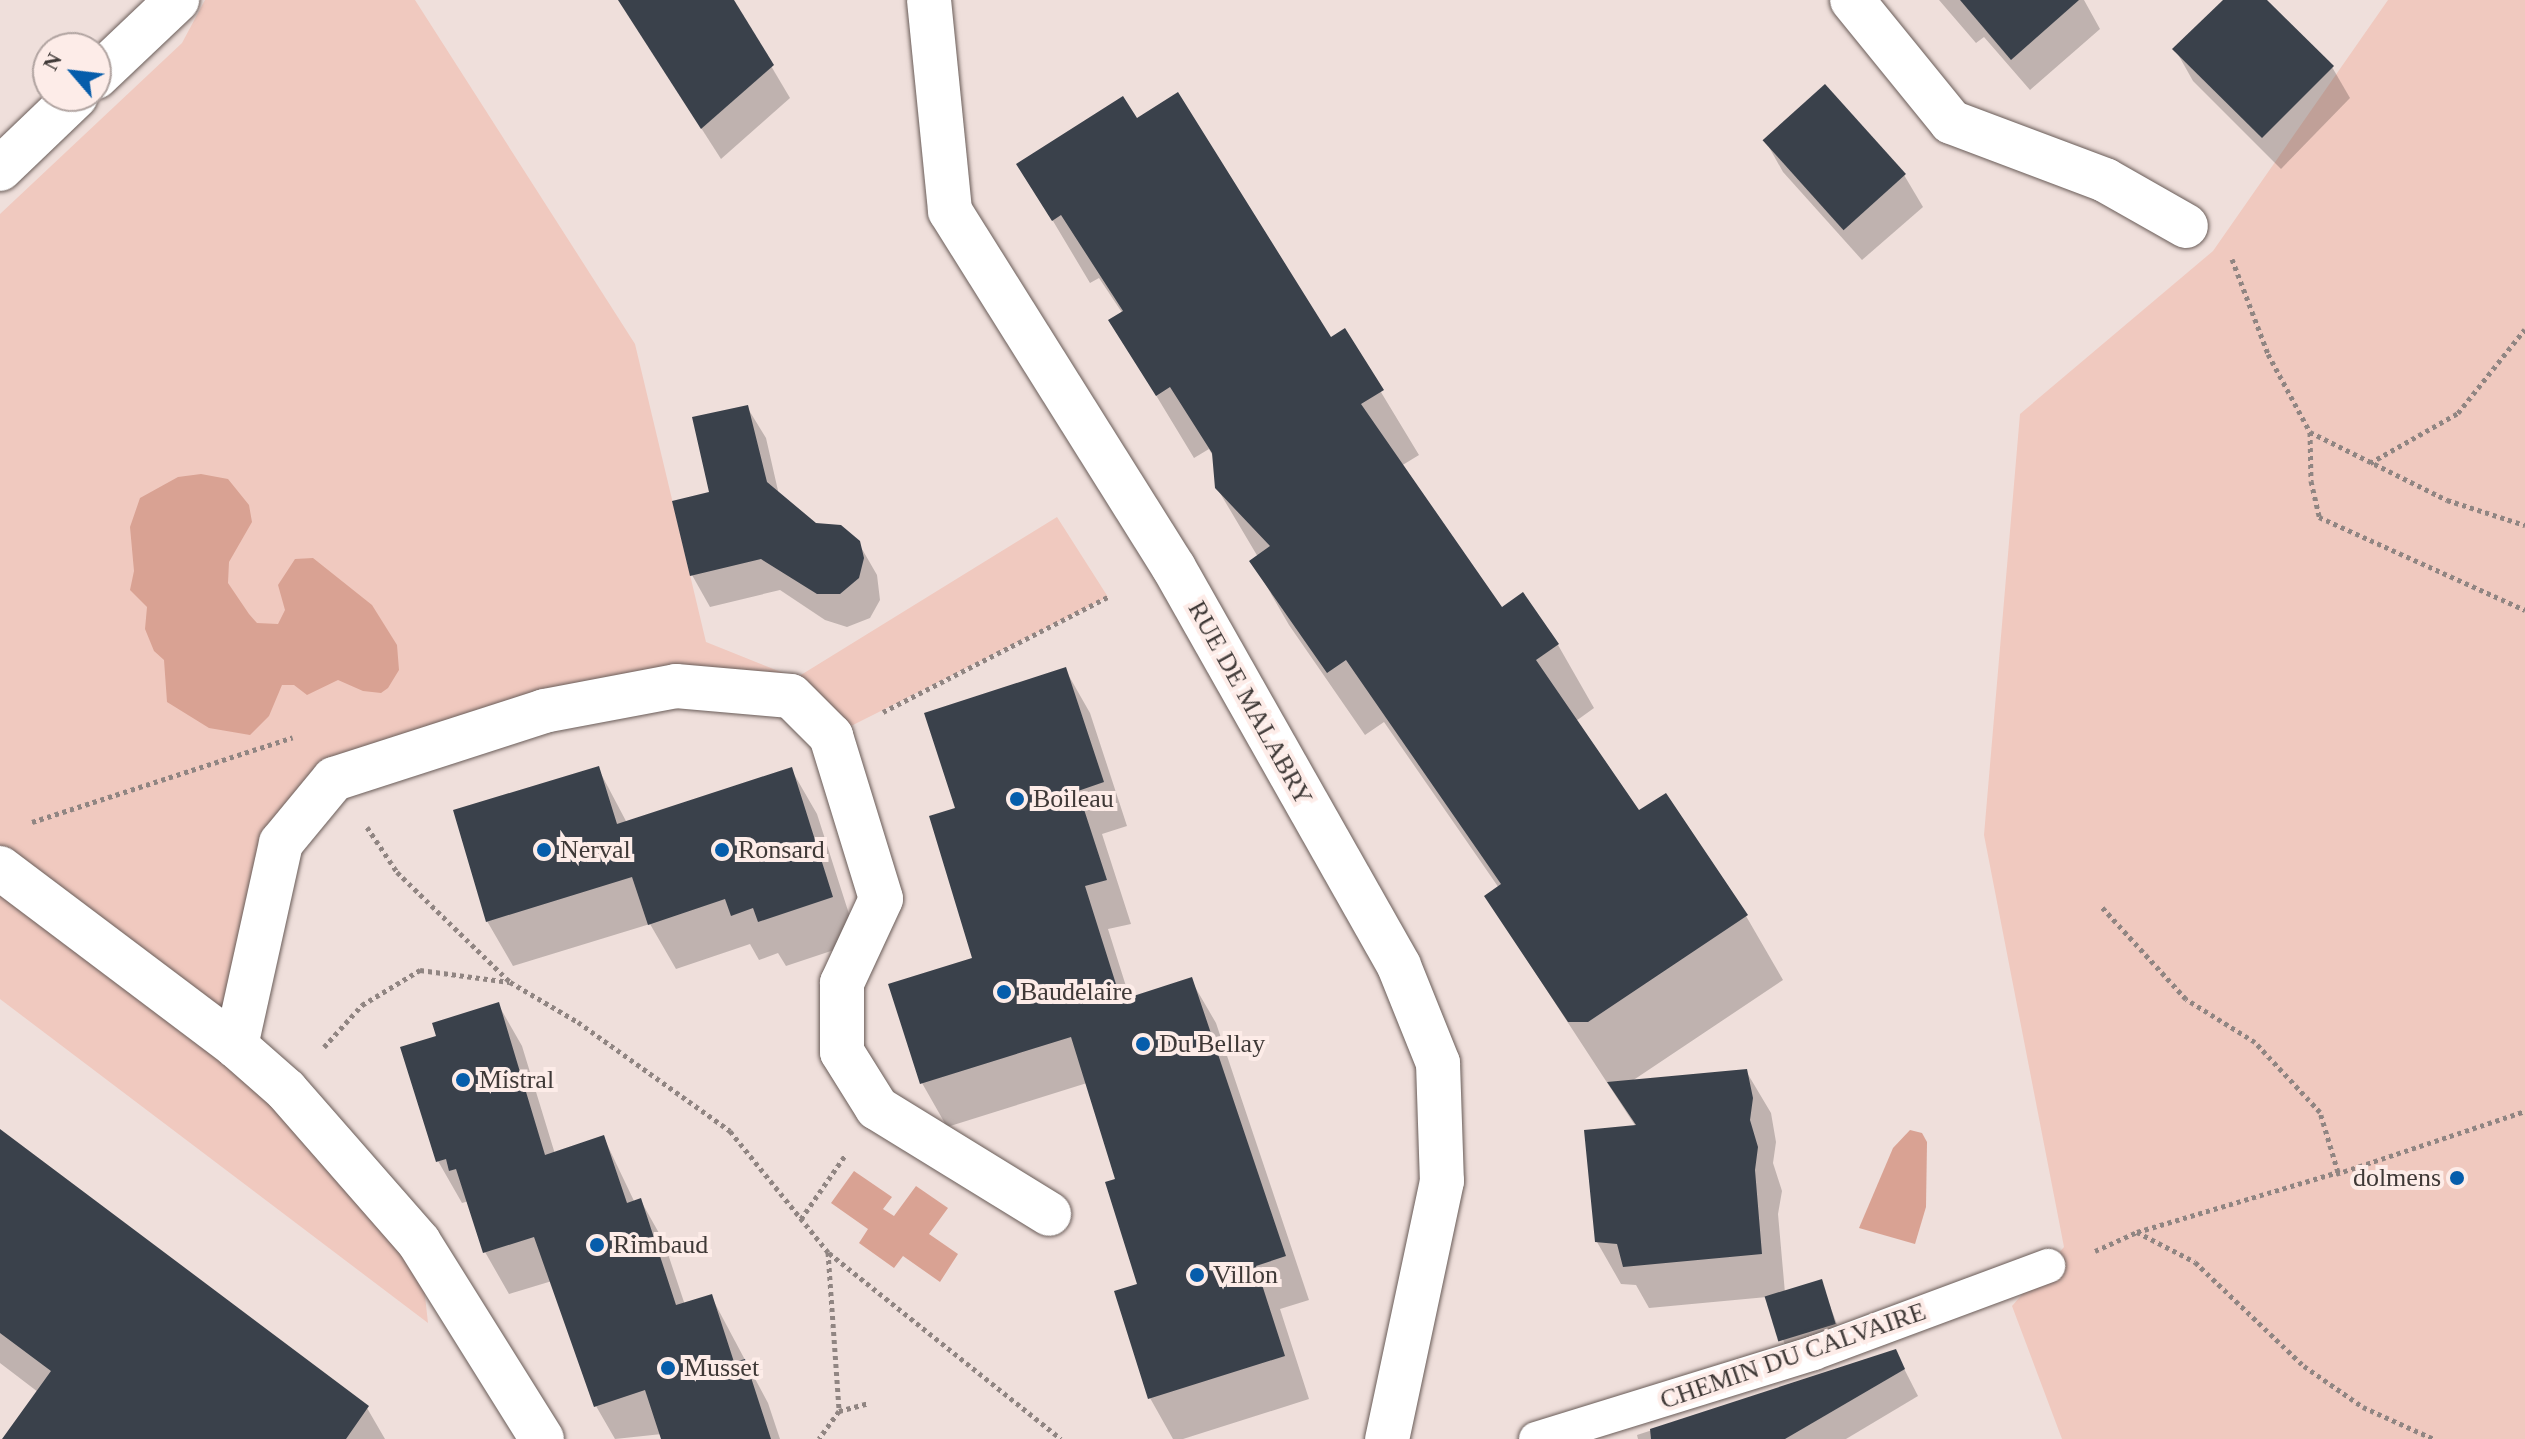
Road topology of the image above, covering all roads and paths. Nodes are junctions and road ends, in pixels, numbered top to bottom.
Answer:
1 (177, 0) edge
2 (929, 0) edge
3 (1852, 0) edge
4 (112, 62) edge
5 (59, 112) edge
6 (0, 169) edge
7 (2186, 226) joint
8 (2525, 329) edge
9 (2310, 432) junction
10 (2370, 463) junction
11 (2525, 525) edge
12 (1108, 597) dead end
13 (2525, 610) edge
14 (831, 736) junction
15 (334, 779) junction
16 (15, 827) dead end
17 (0, 868) edge
18 (2102, 907) dead end
19 (510, 982) junction
20 (236, 1046) junction
21 (286, 1090) junction
22 (877, 1108) junction
23 (2525, 1111) edge
24 (2335, 1174) junction
25 (1049, 1214) dead end
26 (801, 1219) junction
27 (828, 1252) junction
28 (2048, 1266) dead end
29 (869, 1403) dead end
30 (839, 1411) junction
31 (542, 1439) edge
32 (819, 1439) edge
33 (1061, 1439) edge
34 (1387, 1439) edge
35 (1536, 1439) edge
36 (2434, 1439) edge

1 - 4 street
2 - 34 street, RUE DE MALABRY
3 - 7 street
5 - 6 street
7 - 9 path
8 - 10 path
9 - 10 path
9 - 13 path
10 - 11 path
12 - 14 path
14 - 15 street
14 - 22 street
15 - 16 path
15 - 19 path
15 - 20 street
17 - 20 street
18 - 24 path
19 - 21 path
19 - 26 path
20 - 21 street
21 - 31 street
22 - 25 street
22 - 26 path
23 - 24 path
24 - 36 path
26 - 27 path
27 - 30 path
27 - 33 path
28 - 35 lane, CHEMIN DU CALVAIRE
29 - 30 path
30 - 32 path

